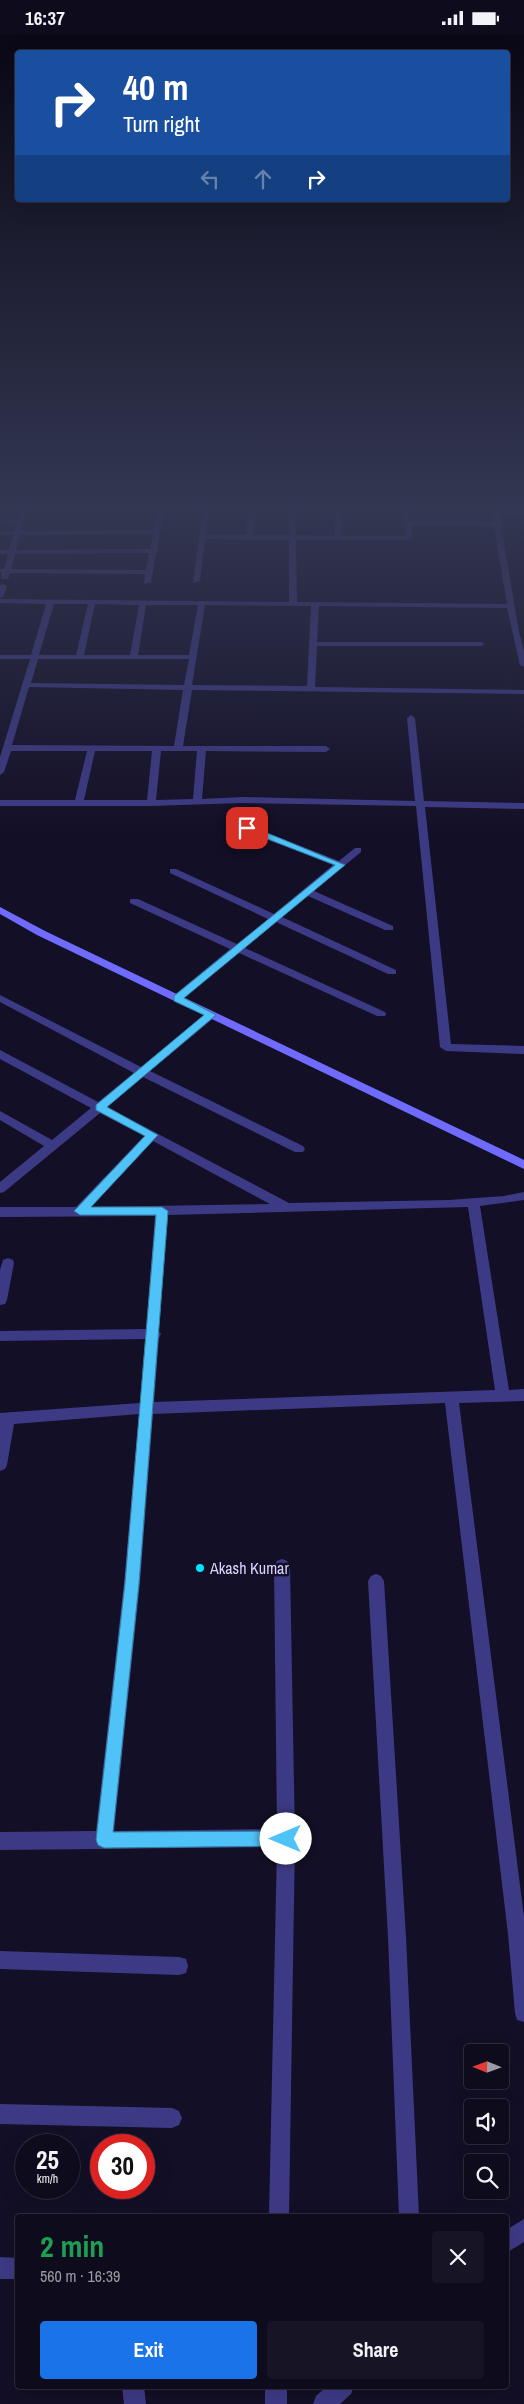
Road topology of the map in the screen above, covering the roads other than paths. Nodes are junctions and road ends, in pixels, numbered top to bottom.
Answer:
1 (47, 615) edge
2 (89, 615) edge
3 (140, 615) edge
4 (199, 615) edge
5 (314, 615) edge
6 (512, 615) edge
7 (313, 644) junction
8 (481, 644) dead end
9 (0, 657) edge
10 (35, 657) junction
11 (79, 657) junction
12 (134, 657) junction
13 (191, 657) junction
14 (523, 658) edge
15 (28, 685) junction
16 (186, 687) junction
17 (311, 690) junction
18 (524, 693) edge
19 (411, 718) dead end
20 (92, 747) junction
21 (8, 748) junction
22 (157, 748) junction
23 (178, 748) junction
24 (202, 748) junction
25 (326, 749) dead end
26 (0, 772) edge
27 (197, 801) junction
28 (79, 802) junction
29 (0, 803) edge
30 (151, 803) junction
31 (419, 805) junction
32 (524, 806) edge
33 (247, 828) dead end
34 (358, 850) dead end
35 (341, 865) junction
36 (173, 871) dead end
37 (307, 892) junction
38 (134, 901) dead end
39 (0, 910) edge
40 (274, 919) junction
41 (389, 929) dead end
42 (239, 948) junction
43 (392, 972) dead end
44 (0, 998) edge
45 (177, 999) junction
46 (381, 1014) dead end
47 (211, 1015) junction
48 (524, 1050) edge
49 (0, 1054) edge
50 (142, 1072) junction
51 (99, 1107) junction
52 (0, 1115) edge
53 (152, 1135) junction
54 (52, 1145) junction
55 (299, 1149) dead end
56 (524, 1165) edge
57 (2, 1185) edge
58 (524, 1196) edge
59 (473, 1202) junction
60 (285, 1207) junction
61 (80, 1211) junction
62 (162, 1211) junction
63 (0, 1212) edge
64 (8, 1263) dead end
65 (0, 1301) edge
66 (154, 1334) junction
67 (0, 1336) edge
68 (502, 1395) junction
69 (524, 1395) edge
70 (451, 1397) junction
71 (148, 1408) junction
72 (4, 1418) edge
73 (0, 1465) edge
74 (282, 1566) dead end
75 (376, 1581) dead end
76 (286, 1839) junction
77 (104, 1840) junction
78 (0, 1841) edge
79 (0, 1960) edge
80 (179, 1967) dead end
81 (524, 2004) edge
82 (0, 2114) edge
83 (172, 2118) dead end
84 (279, 2214) edge
85 (409, 2214) edge
86 (524, 2229) edge
87 (509, 2241) edge
88 (0, 2268) edge
89 (15, 2269) edge
90 (133, 2389) edge
91 (276, 2389) edge
92 (340, 2389) edge
93 (135, 2404) edge
94 (276, 2404) edge
95 (324, 2404) edge

1 - 10 street
2 - 11 street
3 - 12 street
4 - 13 street
5 - 7 street
6 - 14 street
7 - 8 street
7 - 17 street
9 - 10 street
10 - 11 street
10 - 15 street
11 - 12 street
12 - 13 street
13 - 16 street
15 - 16 street
15 - 21 street
16 - 17 street
16 - 23 street
17 - 18 street
19 - 31 street
20 - 21 street
20 - 22 street
20 - 28 street
21 - 26 street
22 - 23 street
22 - 30 street
23 - 24 street
24 - 25 street
24 - 27 street
27 - 30 street
27 - 31 street
28 - 29 street
28 - 30 street
31 - 32 street
31 - 48 street
33 - 35 street
34 - 35 street
35 - 37 street
36 - 40 street
37 - 40 street
37 - 41 street
38 - 42 street
39 - 45 street
40 - 42 street
40 - 43 street
42 - 45 street
42 - 46 street
44 - 50 street
45 - 47 street
47 - 50 street
47 - 56 street
49 - 51 street
50 - 51 street
50 - 55 street
51 - 53 street
51 - 54 street
52 - 54 street
53 - 60 street
53 - 61 street
54 - 57 street
58 - 59 street
59 - 60 street
59 - 68 street
60 - 62 street
61 - 62 street
61 - 63 street
62 - 66 street
64 - 65 street
66 - 67 street
66 - 71 street
68 - 69 street
68 - 70 street
70 - 71 street
70 - 81 street
71 - 72 street
71 - 77 street
72 - 73 street
74 - 76 street
75 - 85 street
76 - 77 street
76 - 84 street
77 - 78 street
79 - 80 street
82 - 83 street
86 - 87 street
88 - 89 street
90 - 93 street
91 - 94 street
92 - 95 street

